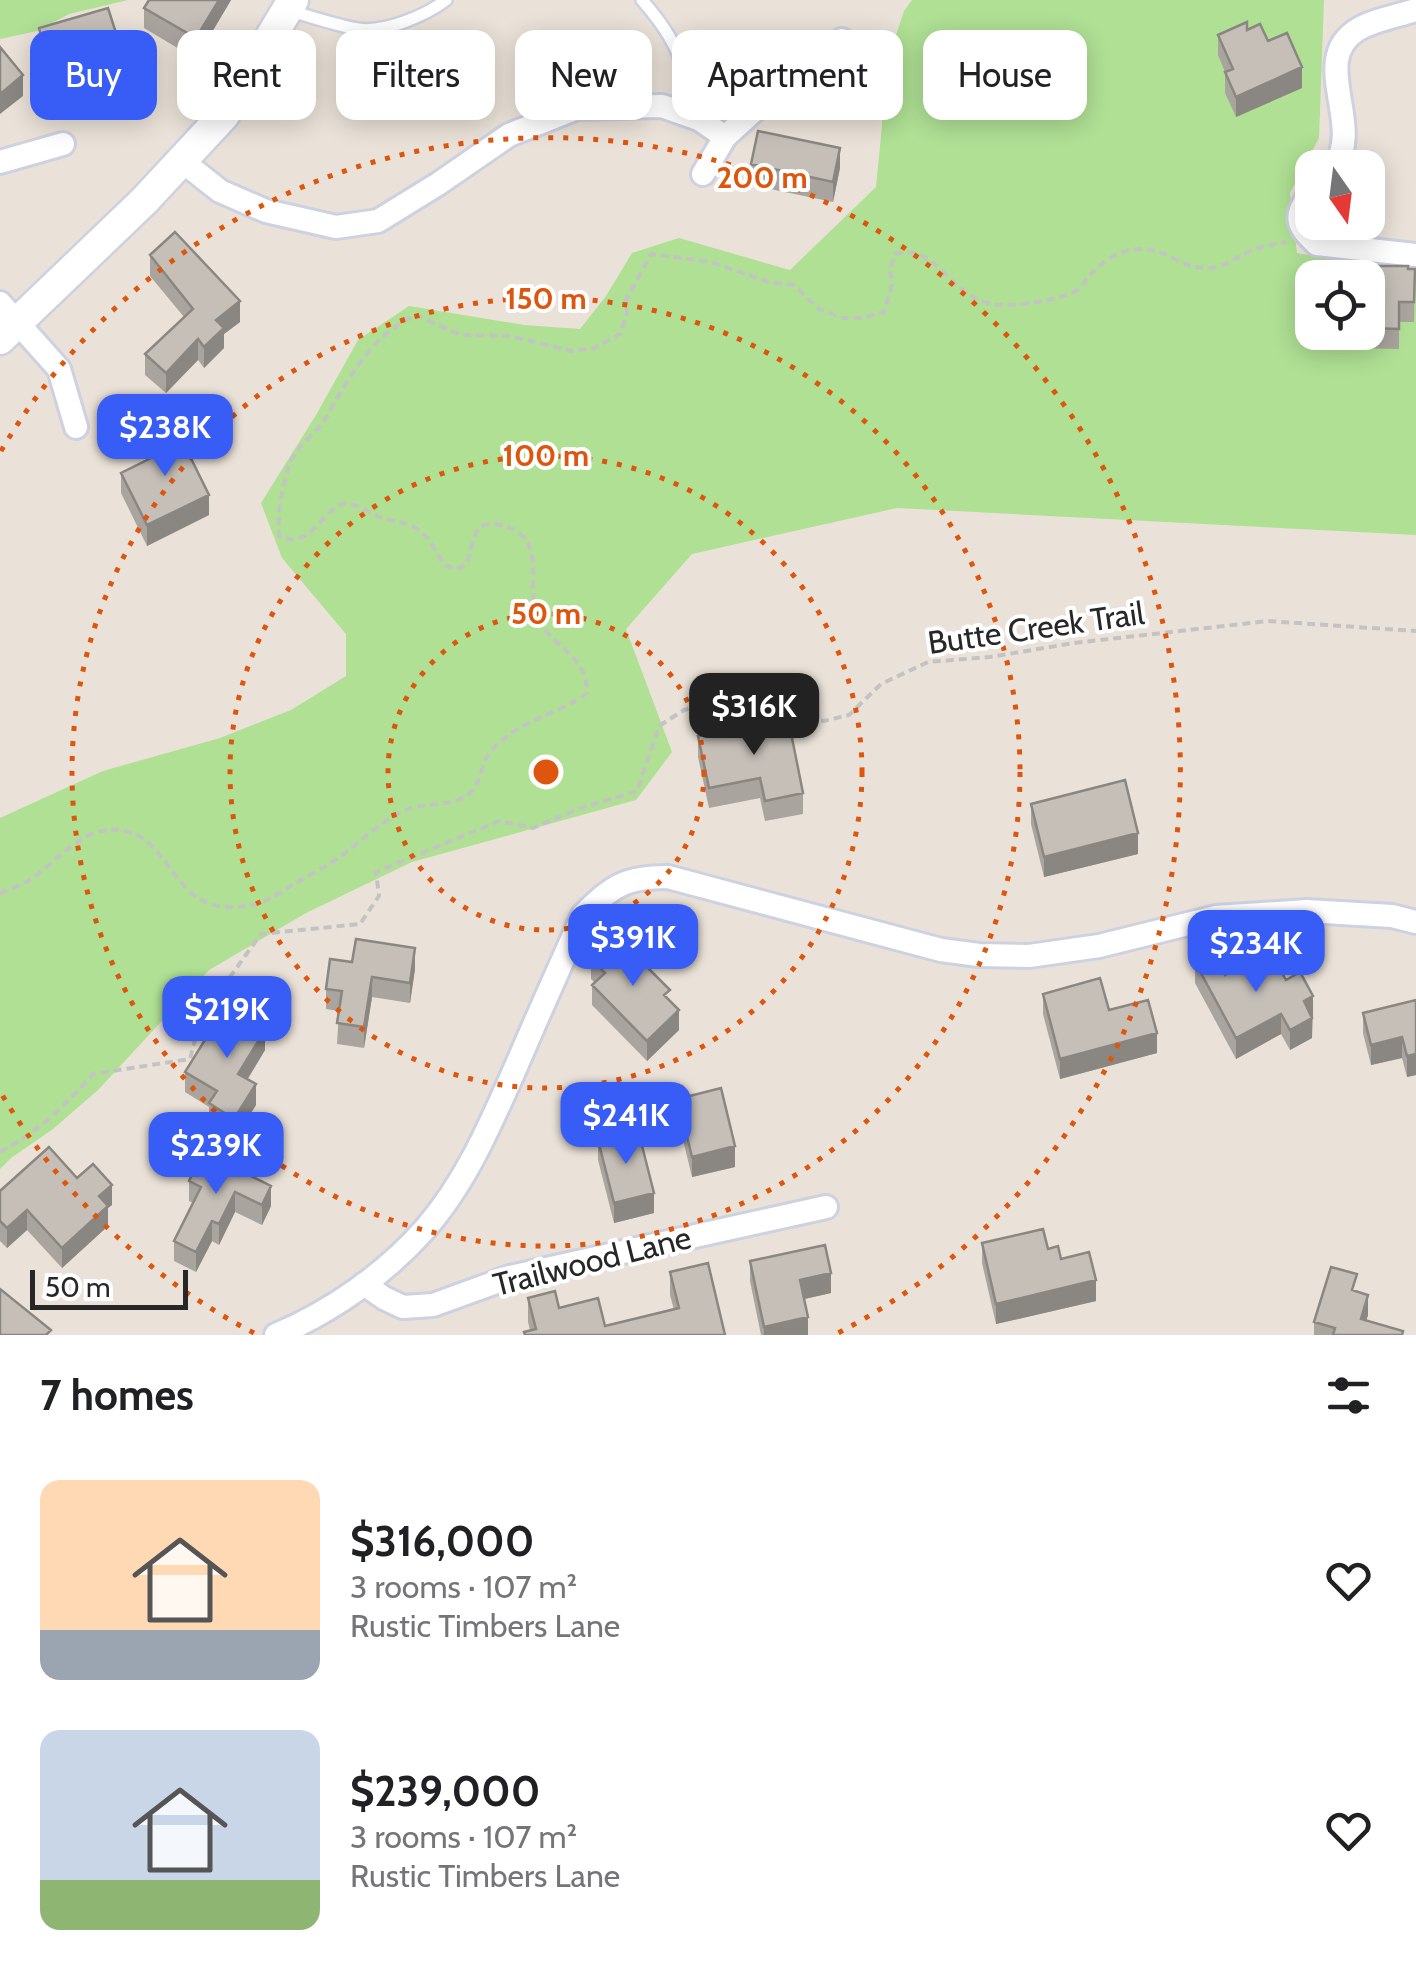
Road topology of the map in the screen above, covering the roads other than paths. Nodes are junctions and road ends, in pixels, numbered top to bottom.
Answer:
1 (446, 0) edge
2 (642, 0) edge
3 (291, 5) edge
4 (1416, 10) edge
5 (672, 43) edge
6 (672, 110) edge
7 (700, 120) edge
8 (744, 120) edge
9 (725, 137) junction
10 (63, 144) dead end
11 (1342, 150) edge
12 (182, 161) junction
13 (0, 162) edge
14 (703, 174) dead end
15 (1313, 240) edge
16 (1416, 255) edge
17 (6, 322) edge
18 (76, 427) dead end
19 (1416, 922) edge
20 (826, 1207) dead end
21 (364, 1284) junction
22 (276, 1335) edge

1 - 3 lane
2 - 5 lane
3 - 12 street
4 - 11 street
6 - 12 street
7 - 9 street
8 - 9 street
9 - 14 street
10 - 13 street
12 - 17 street
15 - 16 street
17 - 18 street
19 - 21 street
20 - 21 street, Trailwood Lane
21 - 22 street

